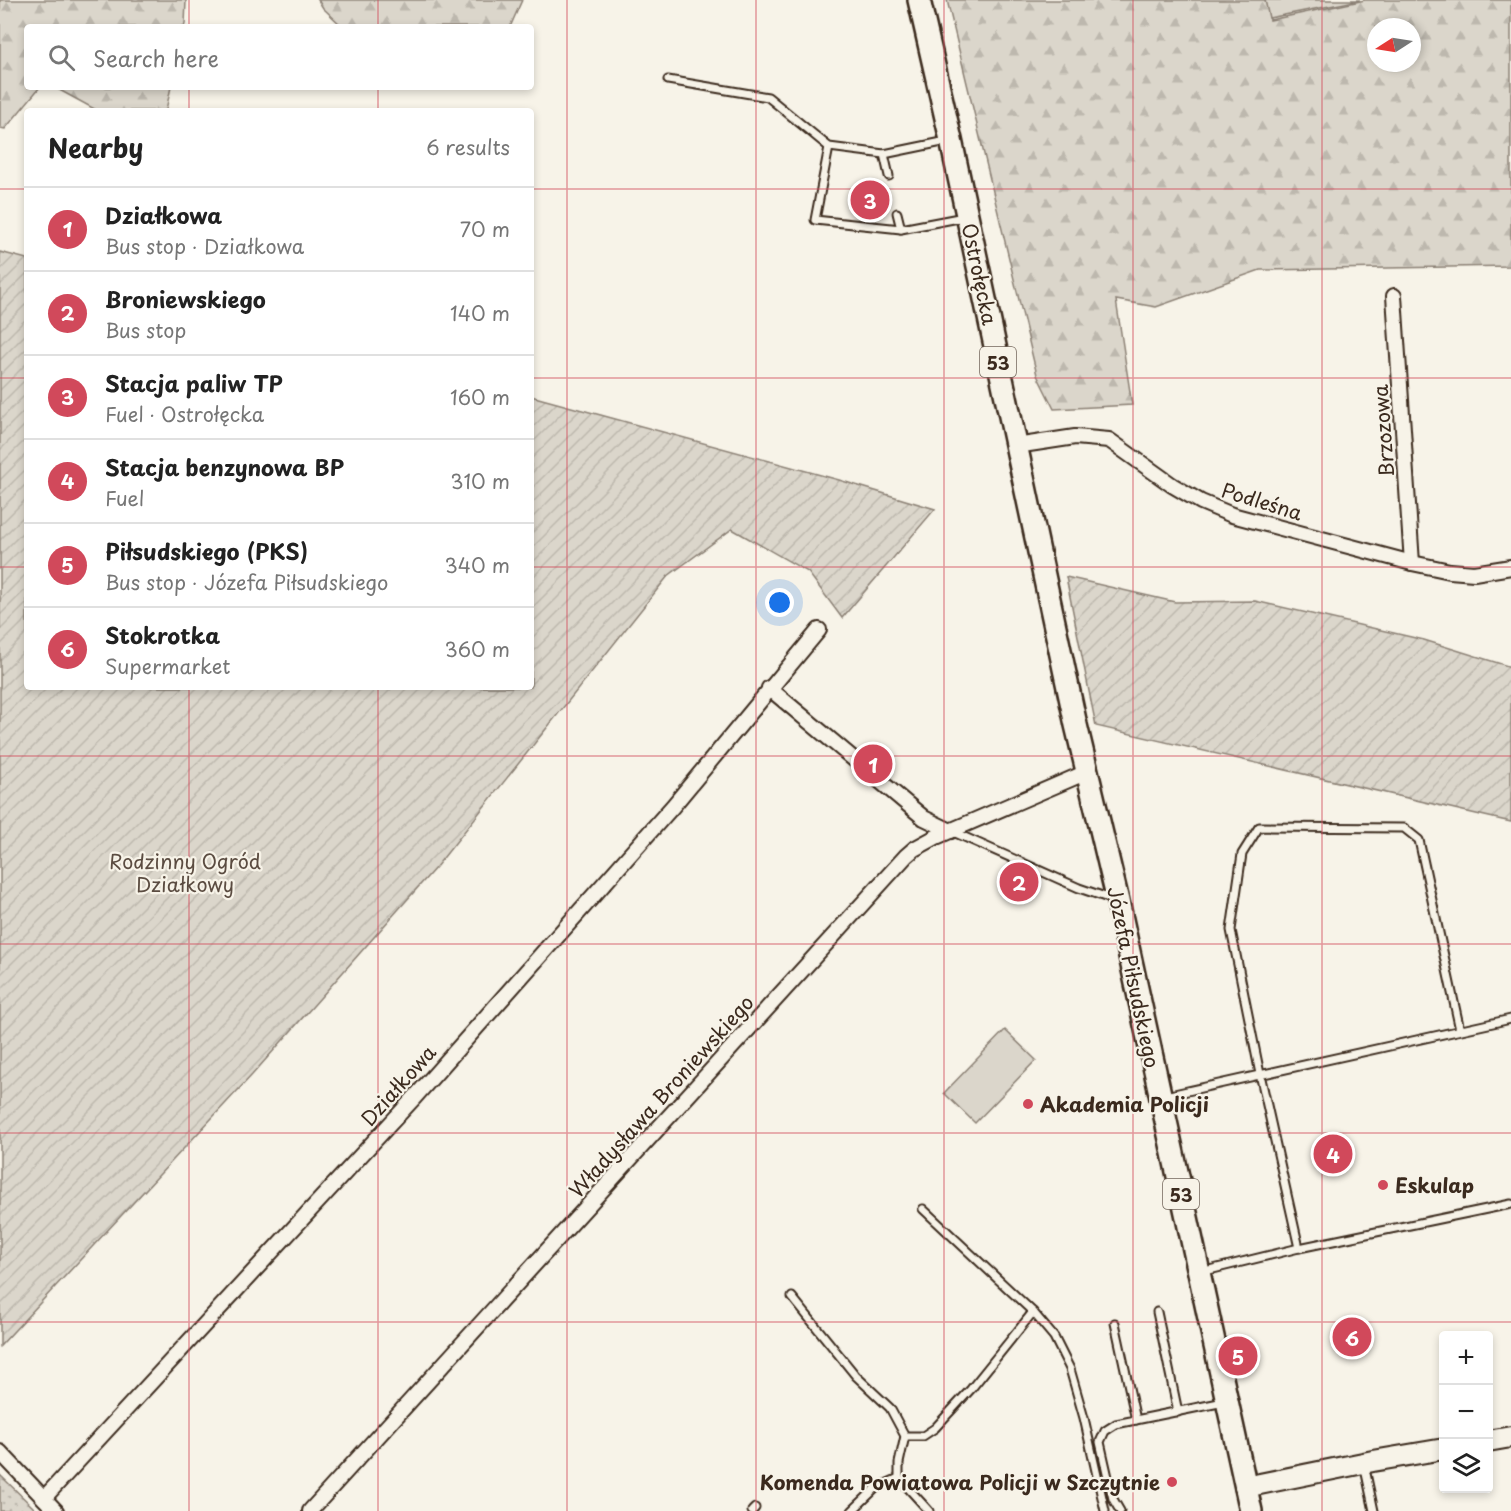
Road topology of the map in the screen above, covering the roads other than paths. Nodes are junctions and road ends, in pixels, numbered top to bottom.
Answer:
1 (919, 0) edge
2 (668, 80) dead end
3 (951, 140) junction
4 (829, 147) junction
5 (884, 154) junction
6 (889, 176) dead end
7 (897, 213) dead end
8 (967, 216) junction
9 (900, 229) junction
10 (1394, 296) dead end
11 (1016, 446) junction
12 (1412, 563) junction
13 (1511, 567) edge
14 (819, 630) dead end
15 (770, 688) junction
16 (1076, 725) joint
17 (1087, 772) junction
18 (951, 831) junction
19 (1118, 901) junction
20 (1511, 1019) edge
21 (1460, 1030) junction
22 (1260, 1074) junction
23 (1159, 1098) junction
24 (1511, 1204) edge
25 (923, 1209) dead end
26 (1299, 1248) junction
27 (1199, 1273) junction
28 (792, 1297) dead end
29 (1033, 1312) junction
30 (1156, 1312) dead end
31 (1115, 1323) dead end
32 (1226, 1401) junction
33 (1178, 1412) junction
34 (1136, 1420) junction
35 (905, 1436) junction
36 (1511, 1437) edge
37 (1493, 1440) edge
38 (1439, 1450) edge
39 (0, 1452) edge
40 (1364, 1463) junction
41 (899, 1478) junction
42 (1245, 1487) junction
43 (44, 1498) junction
44 (56, 1511) edge
45 (310, 1511) edge
46 (852, 1511) edge
47 (929, 1511) edge
48 (1105, 1511) edge
49 (1120, 1511) edge
50 (1251, 1511) edge
51 (1374, 1511) edge

1 - 3 main road, Ostrołęcka / 53
2 - 4 lane
3 - 5 lane
3 - 8 main road, Ostrołęcka / 53
4 - 5 lane
4 - 9 lane
5 - 6 lane
7 - 9 lane
8 - 9 lane
8 - 11 main road, Ostrołęcka / 53
10 - 12 street, Brzozowa
11 - 12 street, Podleśna
11 - 16 main road, Ostrołęcka / 53
12 - 13 street, Podleśna
14 - 15 street, Działkowa
15 - 18 street
15 - 43 street, Działkowa
16 - 17 main road, Józefa Piłsudskiego / 53
17 - 18 street, Władysława Broniewskiego
17 - 19 main road, Józefa Piłsudskiego / 53
18 - 19 lane
18 - 45 street, Władysława Broniewskiego
19 - 23 main road, Józefa Piłsudskiego / 53
20 - 21 lane
21 - 22 lane
21 - 22 lane
22 - 23 lane
22 - 26 lane
23 - 27 main road, Józefa Piłsudskiego / 53
24 - 26 lane
25 - 29 lane
26 - 27 lane
27 - 32 main road, Józefa Piłsudskiego / 53
28 - 35 lane
29 - 35 lane
29 - 48 lane
30 - 33 lane
31 - 34 lane
32 - 33 lane
32 - 42 main road, Józefa Piłsudskiego / 53
33 - 34 lane
34 - 49 lane
35 - 41 lane
36 - 37 street
38 - 40 street
39 - 43 street
40 - 42 street
40 - 51 lane
41 - 46 lane
41 - 47 lane
42 - 50 main road, Józefa Piłsudskiego / 53
43 - 44 street

